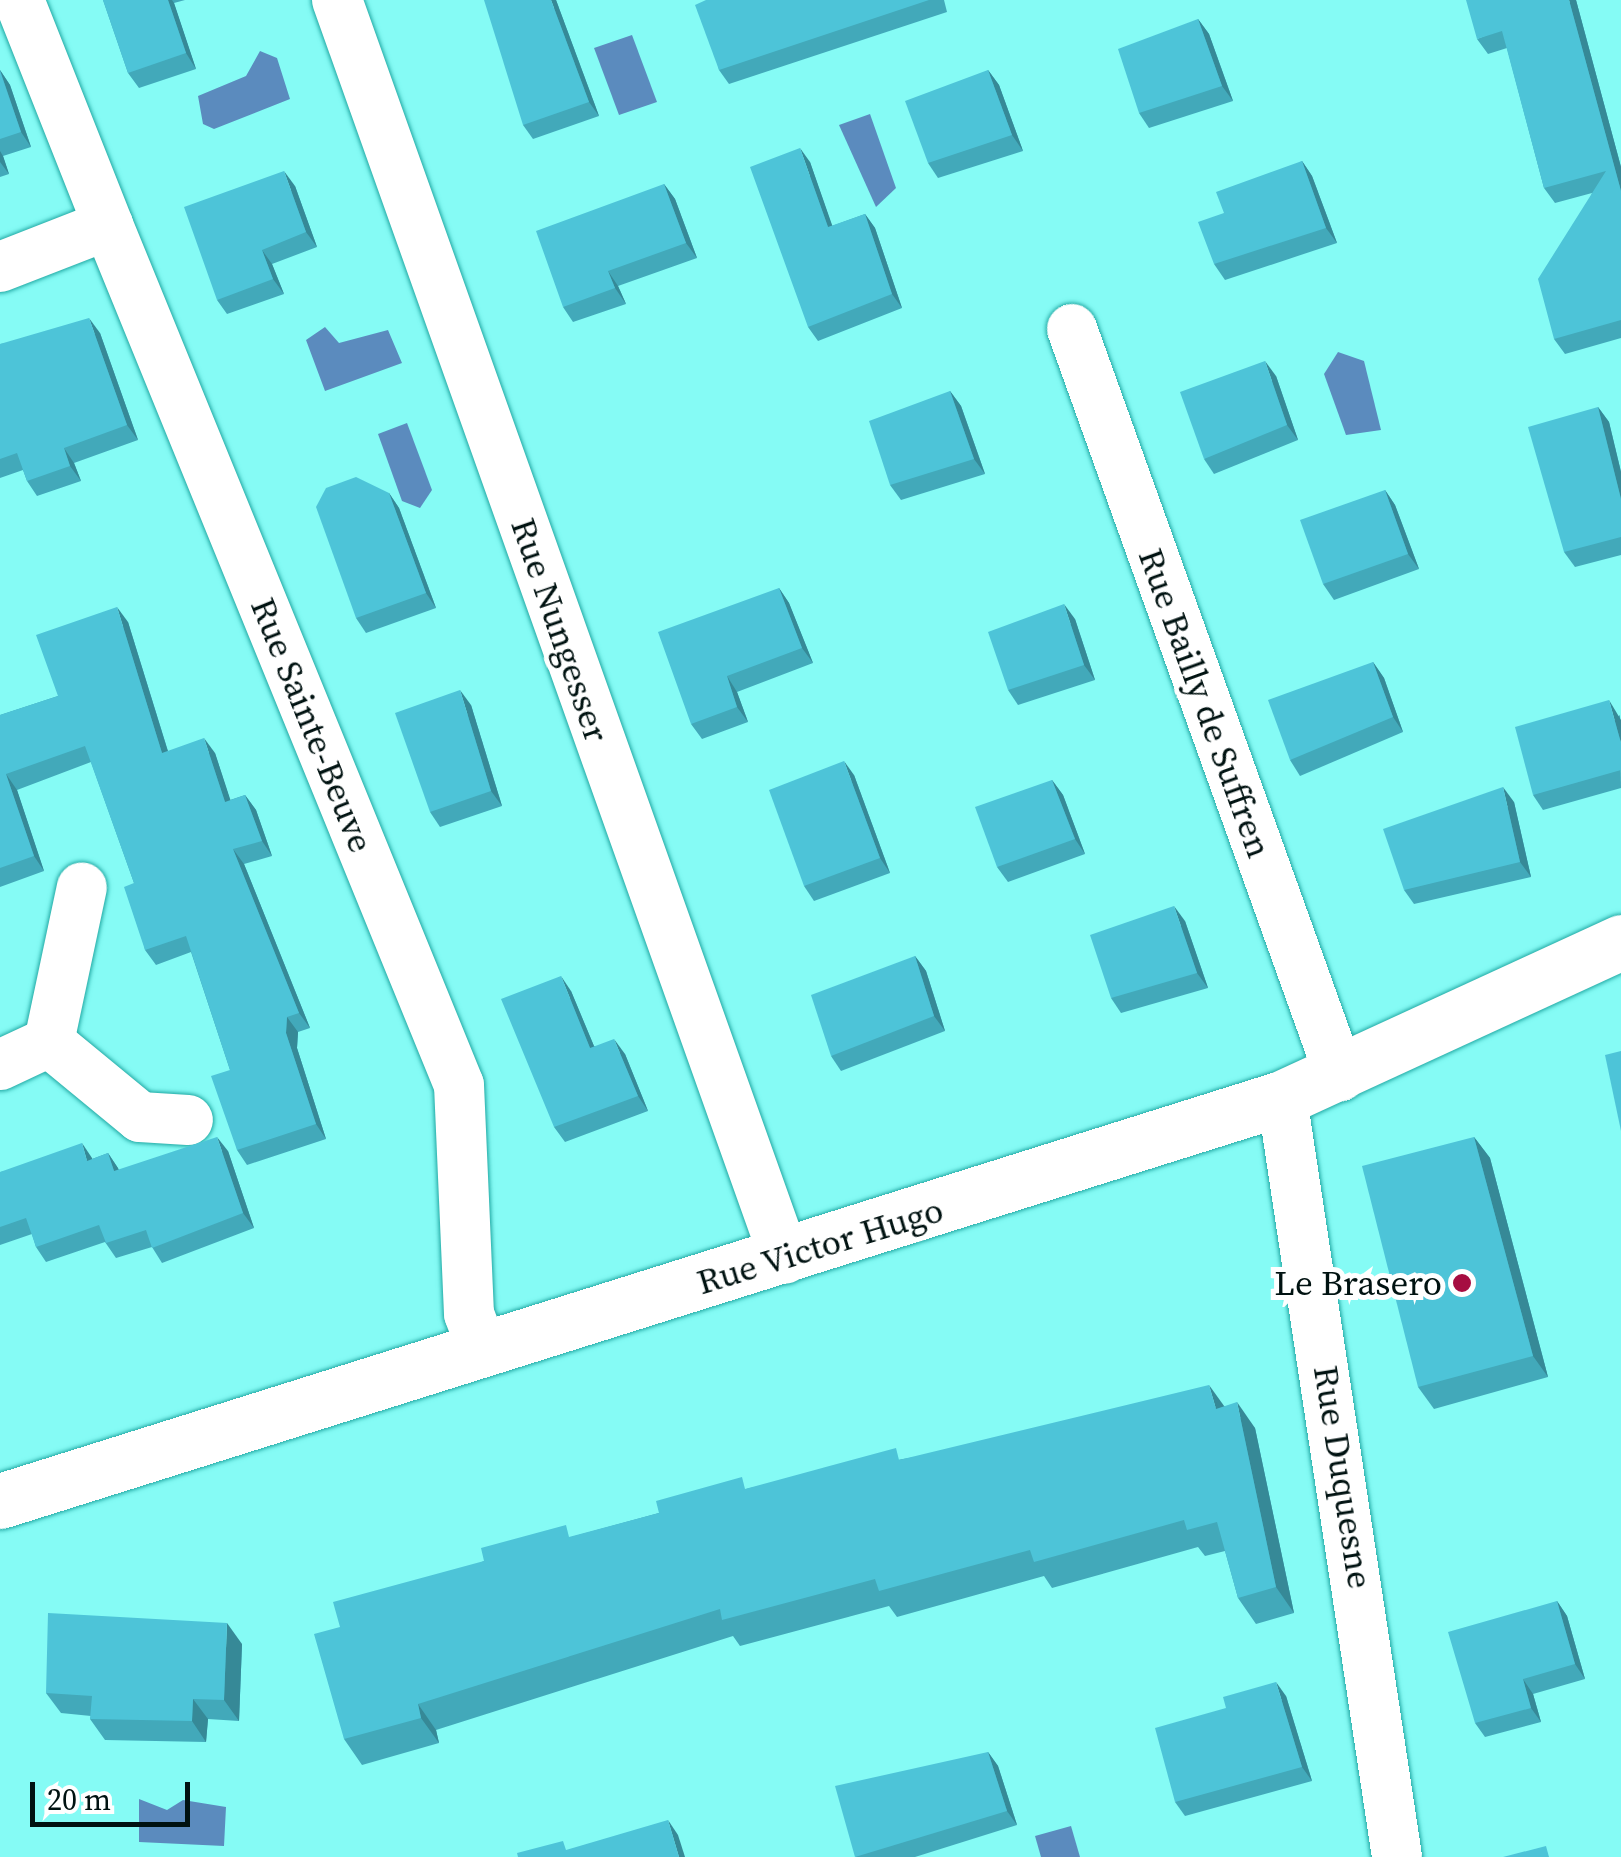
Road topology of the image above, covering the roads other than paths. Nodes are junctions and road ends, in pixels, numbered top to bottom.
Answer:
1 (19, 0) edge
2 (338, 0) edge
3 (108, 224) junction
4 (0, 267) edge
5 (1072, 328) dead end
6 (82, 887) dead end
7 (1621, 942) edge
8 (49, 1042) junction
9 (0, 1065) edge
10 (1340, 1076) junction
11 (1282, 1098) junction
12 (188, 1120) dead end
13 (785, 1259) junction
14 (483, 1350) junction
15 (0, 1501) edge
16 (1397, 1857) edge

1 - 3 street, Rue Sainte-Beuve
2 - 13 street, Rue Nungesser
3 - 4 street
3 - 14 street, Rue Sainte-Beuve
5 - 10 street, Rue Bailly de Suffren
6 - 8 street
7 - 10 street, Rue Victor Hugo
8 - 9 street
8 - 12 street
10 - 11 street, Rue Victor Hugo
11 - 13 street, Rue Victor Hugo
11 - 16 street, Rue Duquesne
13 - 14 street, Rue Victor Hugo
14 - 15 street, Rue Victor Hugo

